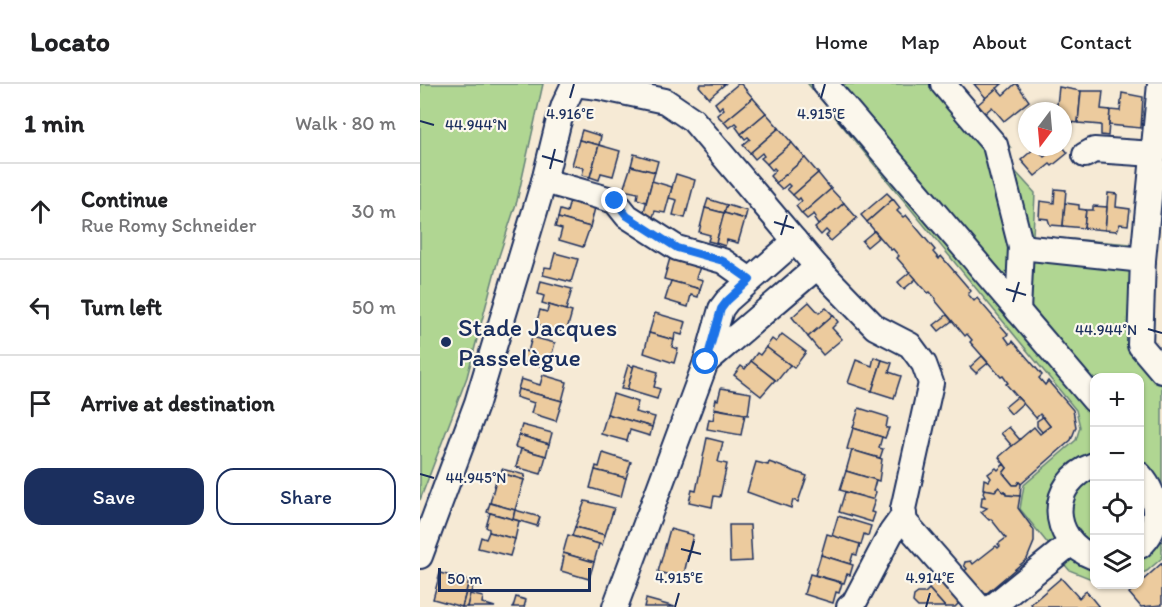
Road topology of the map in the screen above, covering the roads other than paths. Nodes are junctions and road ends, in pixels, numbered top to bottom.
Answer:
1 (574, 84) edge
2 (943, 84) edge
3 (1160, 84) edge
4 (830, 87) edge
5 (1157, 140) edge
6 (1085, 155) dead end
7 (544, 181) junction
8 (795, 241) junction
9 (1021, 247) junction
10 (1143, 260) junction
11 (817, 267) junction
12 (750, 280) junction
13 (1018, 311) junction
14 (706, 362) junction
15 (1162, 371) edge
16 (1090, 394) edge
17 (1090, 466) edge
18 (1144, 480) edge
19 (904, 515) junction
20 (1151, 535) edge
21 (1071, 543) junction
22 (1090, 555) edge
23 (420, 556) edge
24 (615, 607) edge
25 (849, 607) edge
26 (979, 607) edge
27 (992, 607) edge

1 - 7 street
1 - 8 street
2 - 9 street
3 - 5 street
4 - 13 street
5 - 6 street
5 - 10 street
7 - 12 street
7 - 23 street
8 - 11 street
8 - 12 street
9 - 10 street
9 - 13 street
10 - 15 street
11 - 14 street
11 - 19 street
12 - 14 street
13 - 16 street
14 - 24 street
17 - 21 street
18 - 20 street
19 - 25 street
19 - 26 street
21 - 22 street
21 - 27 street

